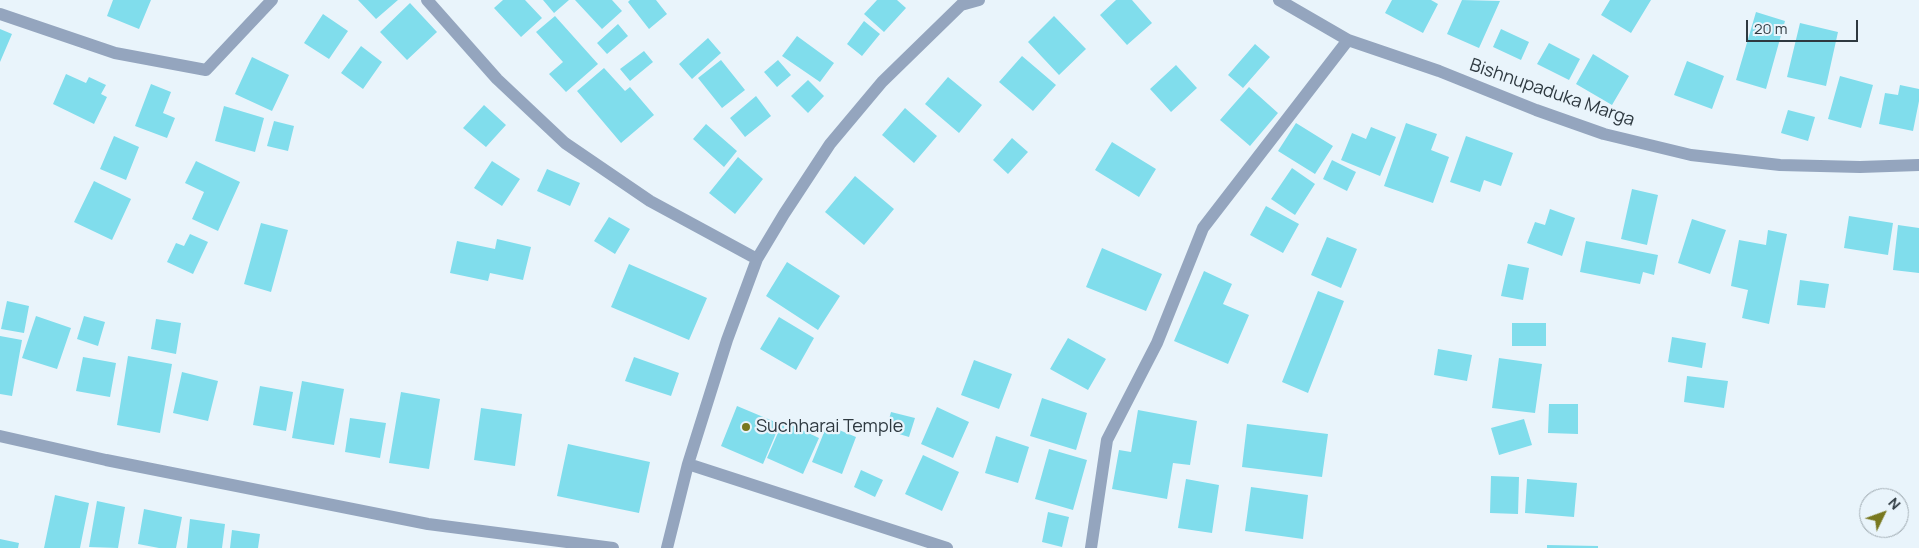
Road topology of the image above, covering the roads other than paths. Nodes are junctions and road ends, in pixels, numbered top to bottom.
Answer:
1 (272, 0) edge
2 (427, 0) edge
3 (979, 0) edge
4 (1279, 0) edge
5 (958, 3) edge
6 (0, 14) edge
7 (1348, 40) junction
8 (1919, 165) edge
9 (757, 259) junction
10 (0, 436) edge
11 (688, 464) junction
12 (613, 548) edge
13 (667, 548) edge
14 (947, 548) edge
15 (1091, 548) edge

1 - 6 street
2 - 9 street
3 - 5 street
4 - 7 street, Bishnupaduka Marga
5 - 9 street
7 - 8 street, Bishnupaduka Marga
7 - 15 street
9 - 11 street
10 - 12 street
11 - 13 street
11 - 14 street

